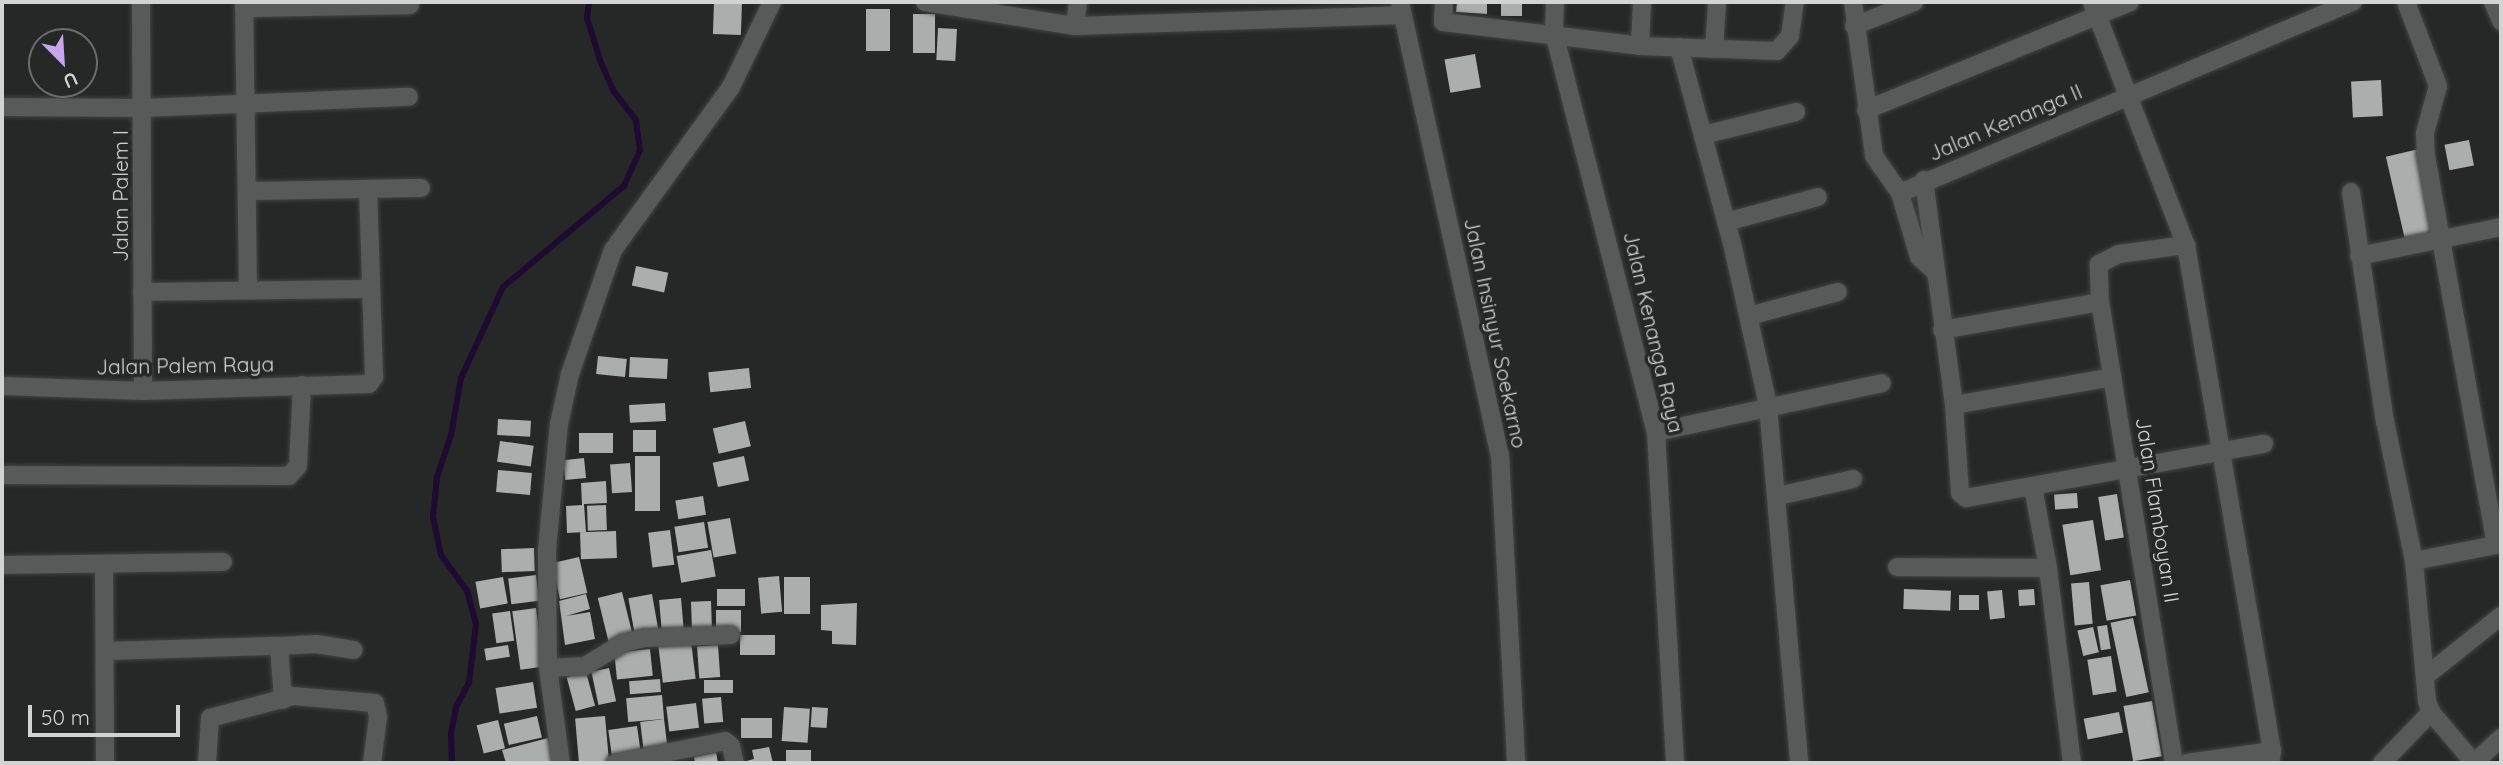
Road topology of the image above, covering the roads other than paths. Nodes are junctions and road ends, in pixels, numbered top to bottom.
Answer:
1 (141, 2) edge
2 (772, 2) edge
3 (925, 2) edge
4 (1078, 2) edge
5 (1444, 2) edge
6 (1555, 2) edge
7 (1642, 2) edge
8 (1717, 2) edge
9 (1795, 2) edge
10 (1853, 2) edge
11 (1914, 2) edge
12 (2130, 2) edge
13 (2353, 2) edge
14 (2406, 2) edge
15 (2493, 2) edge
16 (244, 5) edge
17 (410, 5) dead end
18 (2095, 8) edge
19 (1396, 11) edge
20 (2501, 21) edge
21 (1075, 26) junction
22 (1854, 26) junction
23 (1554, 33) junction
24 (1640, 46) junction
25 (1679, 47) junction
26 (1714, 49) junction
27 (2128, 94) junction
28 (409, 97) dead end
29 (246, 102) junction
30 (2, 107) edge
31 (143, 108) junction
32 (1866, 110) junction
33 (1796, 113) dead end
34 (1703, 135) junction
35 (1924, 180) junction
36 (421, 188) dead end
37 (368, 189) junction
38 (250, 191) junction
39 (2351, 192) dead end
40 (1900, 193) junction
41 (1818, 197) dead end
42 (1726, 222) junction
43 (2501, 227) edge
44 (2443, 239) junction
45 (2186, 245) junction
46 (2359, 256) junction
47 (1935, 272) junction
48 (369, 289) junction
49 (248, 290) junction
50 (142, 292) junction
51 (1838, 292) dead end
52 (2099, 302) junction
53 (1749, 316) junction
54 (1942, 330) junction
55 (2113, 377) junction
56 (1882, 383) dead end
57 (302, 385) junction
58 (2, 386) edge
59 (143, 391) junction
60 (1954, 405) junction
61 (1768, 406) junction
62 (1656, 432) junction
63 (2264, 444) dead end
64 (2221, 453) junction
65 (2129, 469) junction
66 (2, 475) edge
67 (1853, 479) dead end
68 (2033, 487) junction
69 (1778, 496) junction
70 (2499, 545) edge
71 (2414, 561) junction
72 (223, 562) dead end
73 (2, 565) edge
74 (104, 565) junction
75 (1897, 567) dead end
76 (2048, 568) junction
77 (2501, 616) edge
78 (731, 635) dead end
79 (279, 646) junction
80 (354, 650) dead end
81 (106, 651) junction
82 (548, 668) junction
83 (2427, 675) junction
84 (283, 700) junction
85 (2431, 712) junction
86 (2501, 738) edge
87 (2271, 757) edge
88 (105, 763) edge
89 (207, 763) edge
90 (372, 763) edge
91 (561, 763) edge
92 (615, 763) edge
93 (735, 763) edge
94 (1516, 763) edge
95 (1675, 763) edge
96 (1799, 763) edge
97 (2072, 763) edge
98 (2174, 763) edge
99 (2187, 763) edge
100 (2382, 763) edge
101 (2474, 763) edge

1 - 31 street, Jalan Palem I
2 - 82 street
3 - 21 street
4 - 21 street
5 - 23 street
6 - 23 street, Jalan Kenanga Raya
7 - 24 street
8 - 26 street
9 - 26 street
10 - 22 street
11 - 22 street
12 - 18 street
13 - 27 street, Jalan Kenanga II
14 - 44 street
15 - 20 street
16 - 17 street
16 - 29 street
18 - 27 street
18 - 32 street
19 - 21 street
19 - 94 street, Jalan Insinyur Soekarno
22 - 32 street
23 - 24 street
23 - 62 street, Jalan Kenanga Raya
24 - 25 street
25 - 26 street
25 - 34 street
27 - 35 street, Jalan Kenanga II
27 - 45 street
28 - 29 street
29 - 31 street
29 - 38 street
30 - 31 street
31 - 50 street, Jalan Palem I
32 - 40 street
33 - 34 street
34 - 42 street
35 - 40 street, Jalan Kenanga II
35 - 47 street
36 - 37 street
37 - 38 street
37 - 48 street
38 - 49 street
39 - 46 street
40 - 47 street
41 - 42 street
42 - 53 street
43 - 44 street
44 - 46 street
44 - 70 street
45 - 52 street, Jalan Flamboyan II
45 - 64 street
46 - 71 street
47 - 54 street
48 - 49 street
48 - 57 street, Jalan Palem Raya
49 - 50 street
50 - 59 street, Jalan Palem I
51 - 53 street
52 - 54 street
52 - 55 street, Jalan Flamboyan II
53 - 61 street
54 - 60 street
55 - 60 street
55 - 65 street, Jalan Flamboyan II
56 - 61 street
57 - 59 street, Jalan Palem Raya
57 - 66 street
58 - 59 street, Jalan Palem Raya
60 - 68 street
61 - 62 street
61 - 69 street
62 - 95 street, Jalan Kenanga Raya
63 - 64 street
64 - 65 street
64 - 87 street
65 - 68 street
65 - 98 street, Jalan Flamboyan II
67 - 69 street
68 - 76 street
69 - 96 street
70 - 71 street
71 - 83 street
72 - 74 street
73 - 74 street
74 - 81 street
75 - 76 street
76 - 97 street
77 - 83 street
78 - 82 street
79 - 80 street
79 - 81 street
79 - 84 street
81 - 88 street
82 - 91 street
83 - 85 street
84 - 89 street
84 - 90 street
85 - 100 street
85 - 101 street
86 - 101 street
87 - 99 street
92 - 93 street

